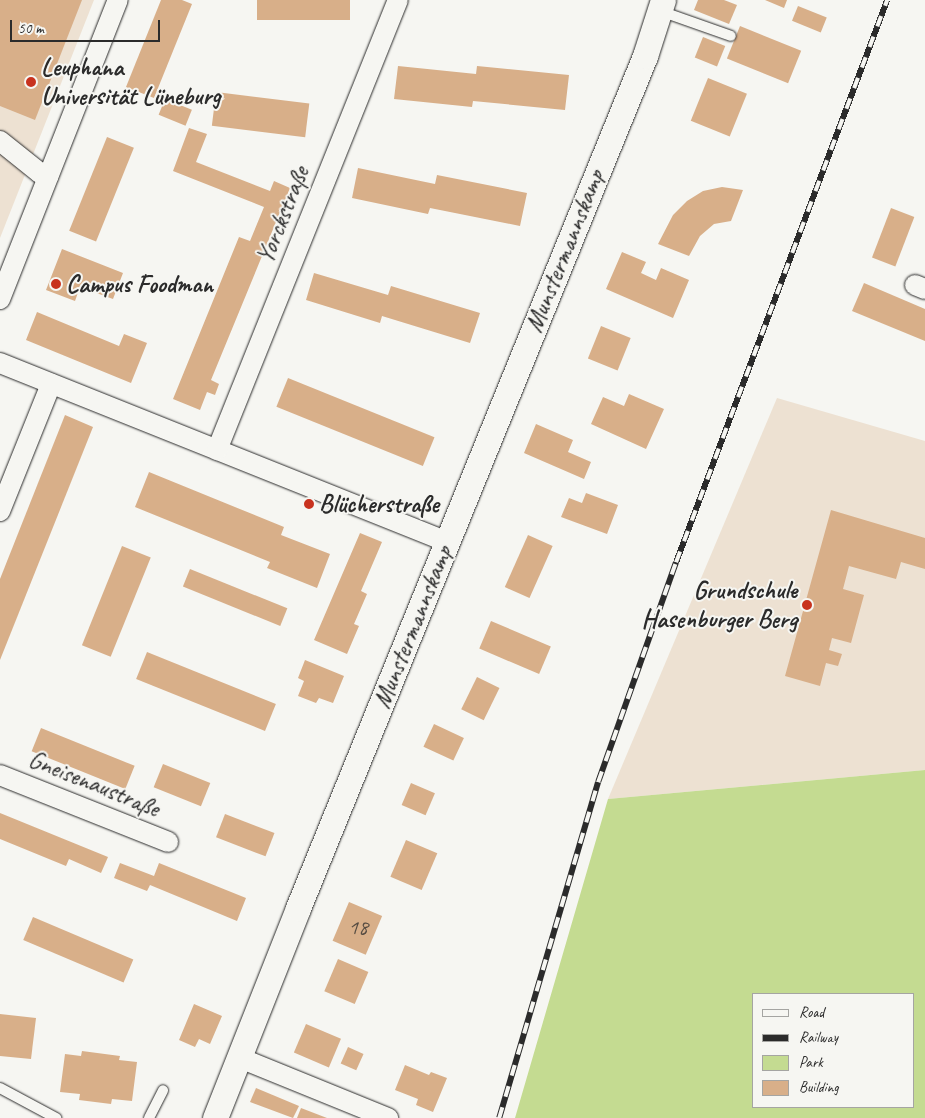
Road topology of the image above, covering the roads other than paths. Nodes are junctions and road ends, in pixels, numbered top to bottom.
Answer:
1 (118, 0) edge
2 (398, 0) edge
3 (661, 5) edge
4 (731, 36) dead end
5 (0, 141) edge
6 (48, 176) junction
7 (0, 299) edge
8 (0, 364) edge
9 (51, 384) junction
10 (217, 450) junction
11 (0, 511) edge
12 (447, 542) junction
13 (0, 775) edge
14 (168, 842) dead end
15 (240, 1058) junction
16 (0, 1088) edge
17 (163, 1090) dead end
18 (56, 1118) edge
19 (150, 1118) edge
20 (215, 1118) edge
21 (388, 1118) edge

1 - 6 street
2 - 10 street, Yorckstraße
3 - 4 lane
3 - 12 street, Munstermannskamp
5 - 6 street
6 - 7 street
8 - 9 street
9 - 10 street
9 - 11 street
10 - 12 street
12 - 15 street, Munstermannskamp
13 - 14 street, Gneisenaustraße
15 - 20 street, Munstermannskamp
15 - 21 street
16 - 18 lane
17 - 19 lane

